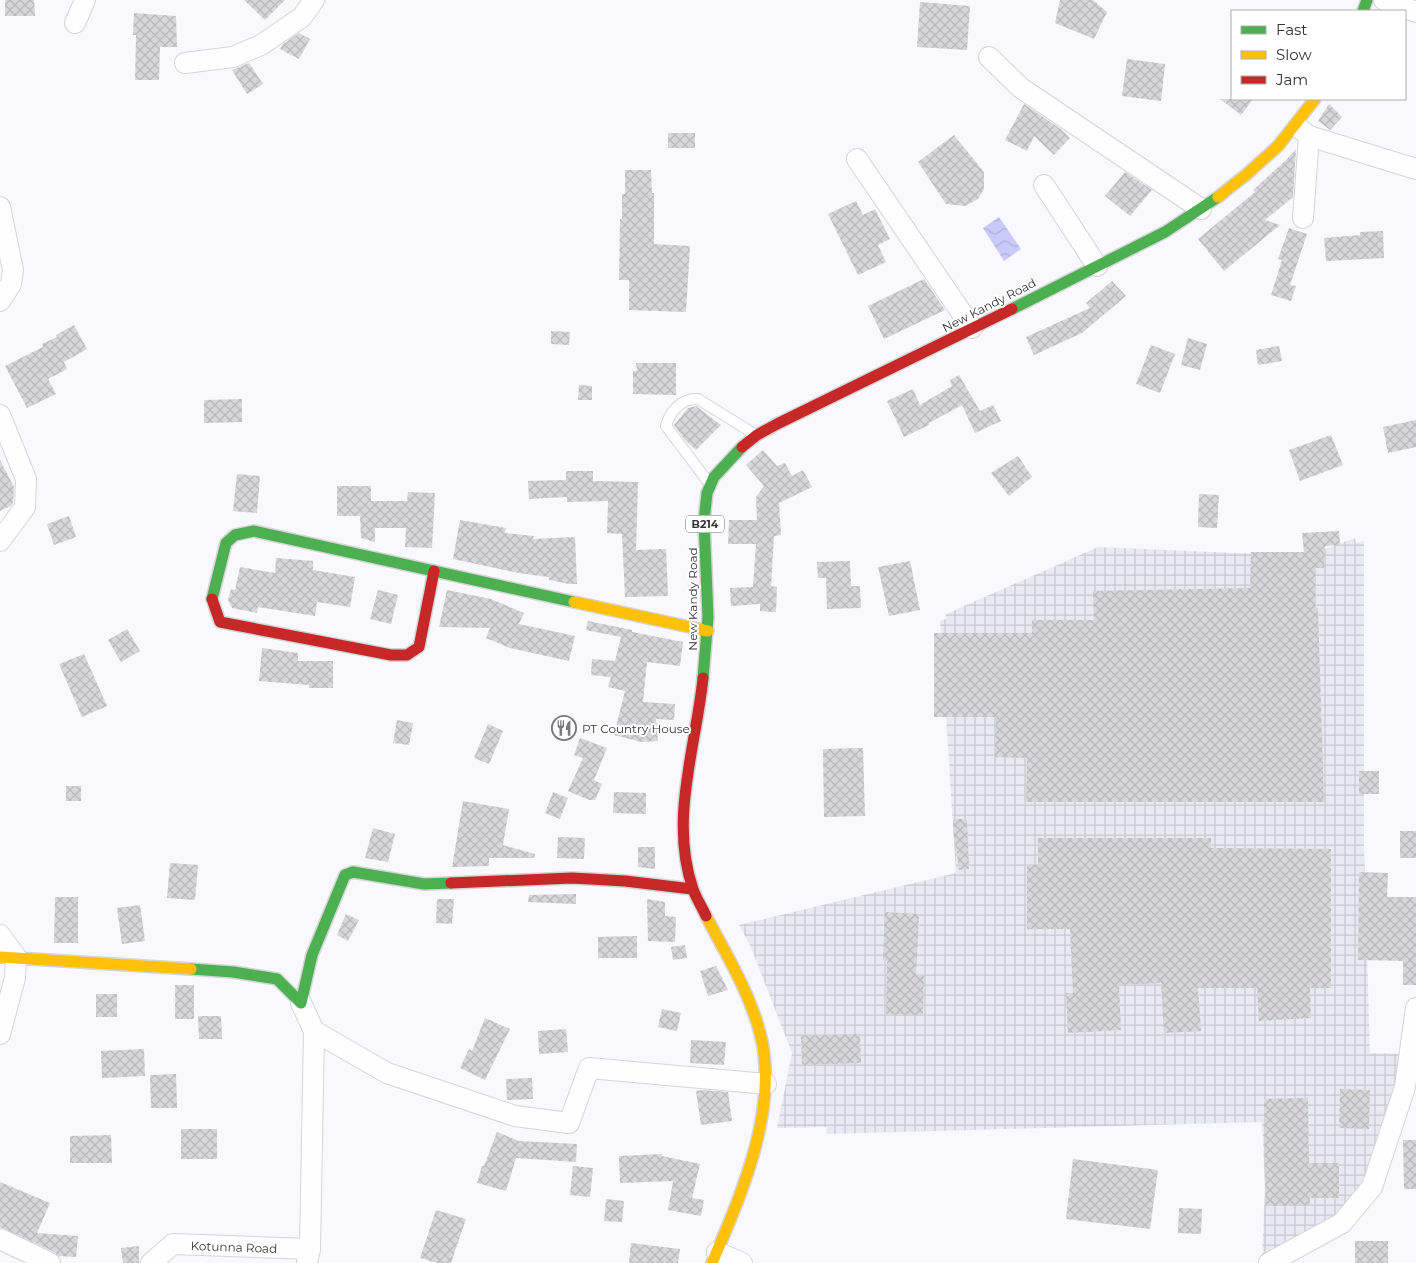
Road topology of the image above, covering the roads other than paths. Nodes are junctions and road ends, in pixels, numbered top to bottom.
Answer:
1 (85, 0) edge
2 (314, 0) edge
3 (1384, 0) edge
4 (1416, 12) edge
5 (75, 23) dead end
6 (989, 57) dead end
7 (185, 63) dead end
8 (1315, 100) edge
9 (1302, 130) junction
10 (857, 159) dead end
11 (1416, 170) edge
12 (1044, 185) dead end
13 (0, 207) edge
14 (1201, 209) junction
15 (1303, 218) dead end
16 (1096, 266) junction
17 (0, 301) edge
18 (972, 328) junction
19 (0, 415) edge
20 (728, 417) junction
21 (716, 420) dead end
22 (756, 435) junction
23 (710, 484) junction
24 (0, 541) edge
25 (434, 570) junction
26 (708, 632) junction
27 (692, 888) junction
28 (0, 935) edge
29 (8, 957) edge
30 (301, 1003) junction
31 (1416, 1008) edge
32 (314, 1031) junction
33 (0, 1034) edge
34 (766, 1084) junction
35 (0, 1239) edge
36 (309, 1256) edge
37 (715, 1257) edge
38 (50, 1263) edge
39 (151, 1263) edge
40 (742, 1263) edge
41 (1269, 1263) edge

1 - 5 street
2 - 7 street
3 - 4 street
6 - 14 street
8 - 9 street, New Kandy Road / B214
9 - 11 street
9 - 14 street, New Kandy Road / B214
9 - 15 street
10 - 18 street
12 - 16 street
13 - 17 street
14 - 16 street, New Kandy Road / B214
16 - 18 street, New Kandy Road / B214
18 - 22 street, New Kandy Road / B214
19 - 24 street
20 - 21 lane
20 - 22 lane
20 - 23 lane
22 - 23 street, New Kandy Road / B214
23 - 26 street, New Kandy Road / B214
25 - 25 street
25 - 26 street
26 - 27 street, New Kandy Road / B214
27 - 30 street
27 - 34 street, New Kandy Road / B214
28 - 29 street
29 - 30 street
29 - 33 street
30 - 32 street
31 - 41 street
32 - 34 street
32 - 36 street
34 - 37 street, New Kandy Road / B214
35 - 38 street
36 - 39 street, Kotunna Road
37 - 40 street

